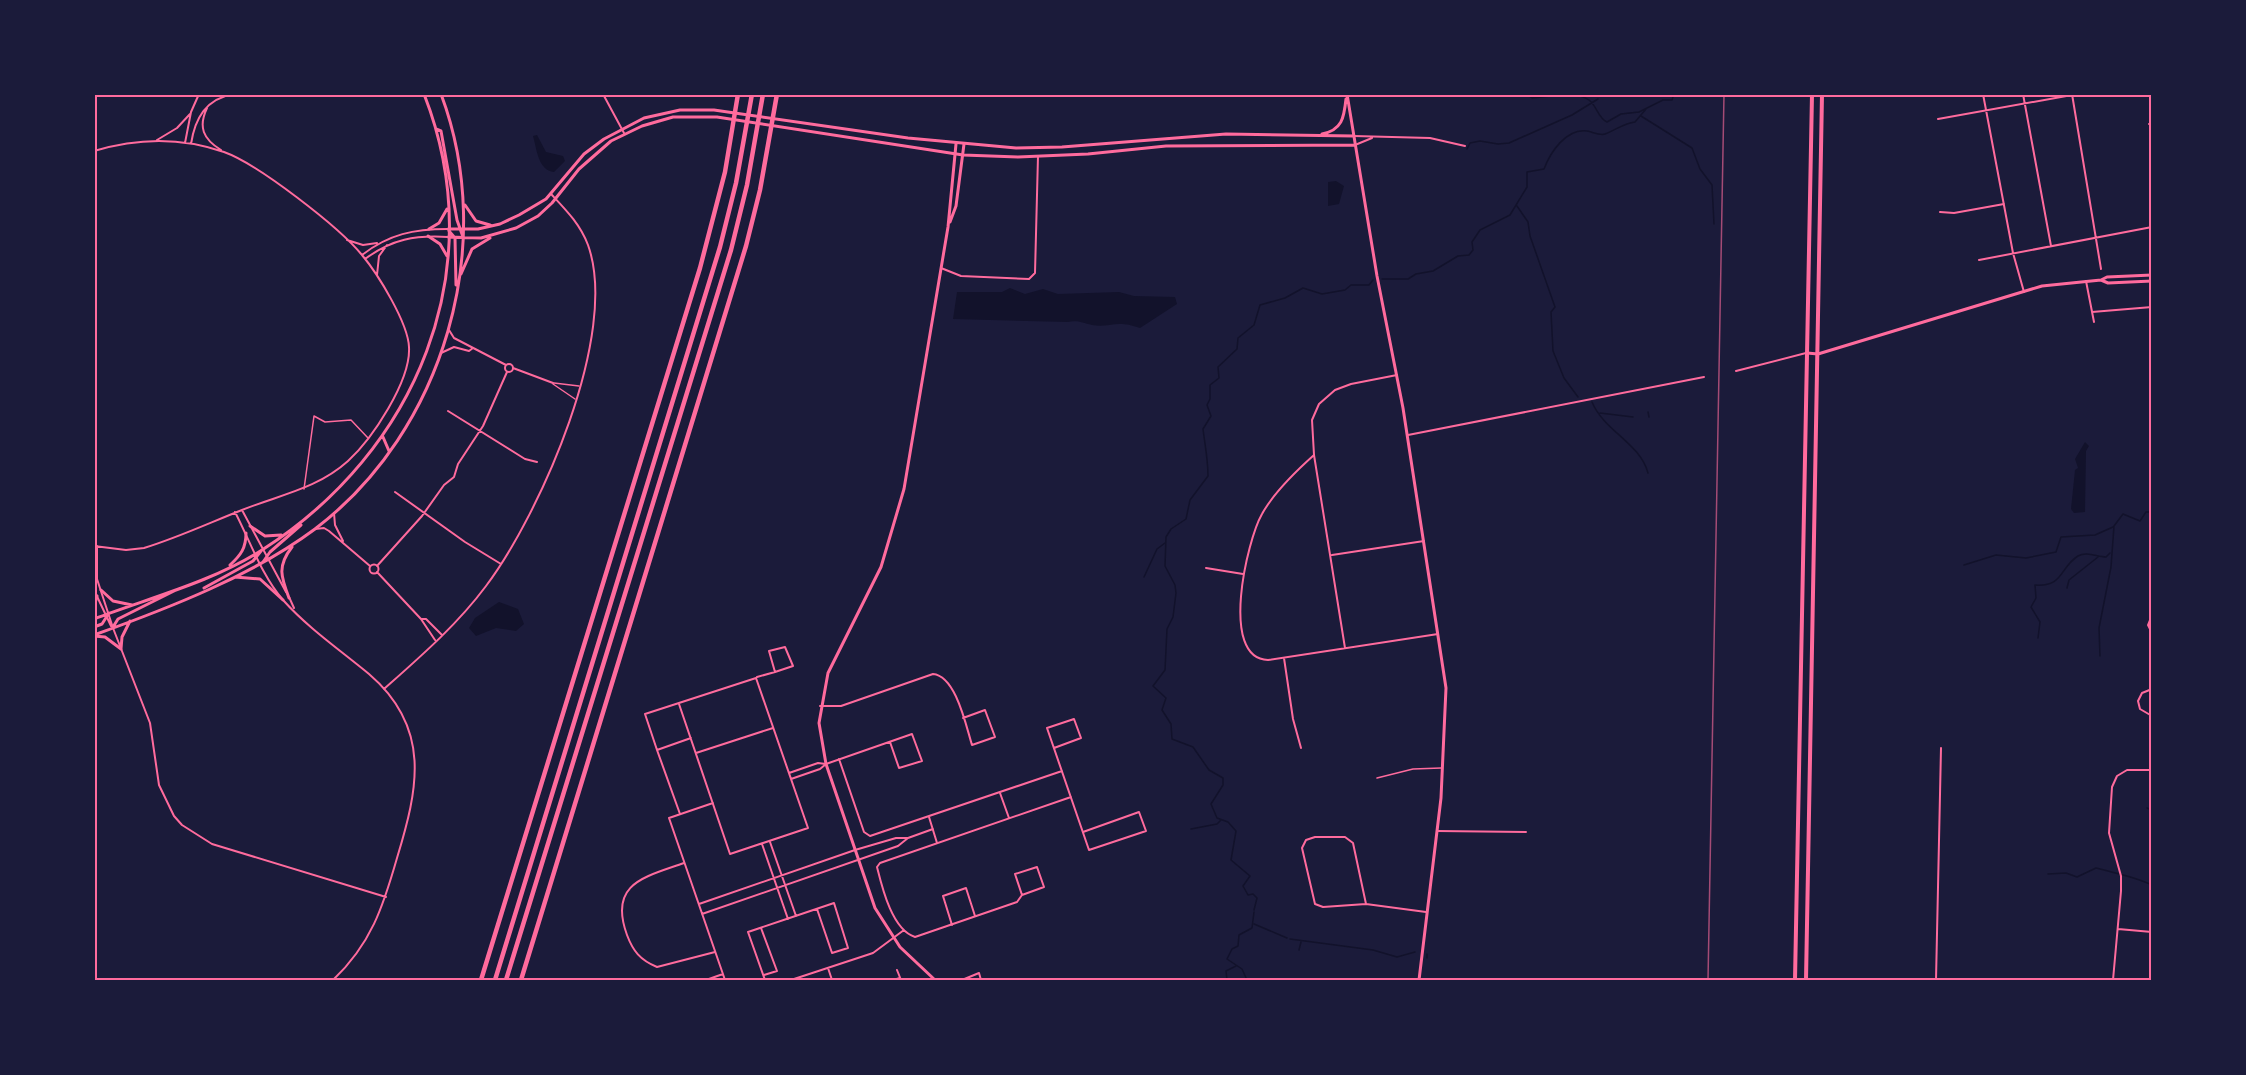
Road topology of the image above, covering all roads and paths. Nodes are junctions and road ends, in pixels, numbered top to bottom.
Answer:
1 (199, 94) edge
2 (234, 94) edge
3 (424, 94) edge
4 (441, 94) edge
5 (603, 94) edge
6 (752, 94) edge
7 (763, 94) edge
8 (777, 94) edge
9 (1347, 94) edge
10 (1812, 94) edge
11 (1822, 94) edge
12 (1983, 94) edge
13 (2023, 94) edge
14 (2072, 95) edge
15 (738, 98) edge
16 (1812, 102) junction
17 (1822, 102) junction
18 (2025, 103) junction
19 (208, 105) junction
20 (1986, 110) junction
21 (191, 112) junction
22 (1938, 119) dead end
23 (621, 128) junction
24 (435, 129) junction
25 (624, 133) junction
26 (1314, 135) junction
27 (1354, 136) junction
28 (1374, 137) junction
29 (156, 141) junction
30 (185, 143) junction
31 (191, 144) junction
32 (956, 144) junction
33 (964, 144) junction
34 (1355, 145) junction
35 (1464, 146) dead end
36 (94, 152) edge
37 (226, 153) junction
38 (955, 154) junction
39 (963, 155) junction
40 (1038, 156) junction
41 (551, 194) junction
42 (555, 199) junction
43 (464, 202) junction
44 (2004, 204) junction
45 (448, 208) junction
46 (1940, 212) dead end
47 (492, 225) junction
48 (948, 227) junction
49 (2151, 227) edge
50 (429, 229) junction
51 (448, 229) junction
52 (461, 229) junction
53 (428, 236) junction
54 (496, 236) junction
55 (448, 237) junction
56 (455, 238) junction
57 (464, 238) junction
58 (2098, 238) junction
59 (347, 240) junction
60 (379, 242) junction
61 (388, 243) junction
62 (2051, 246) junction
63 (2013, 252) junction
64 (362, 255) junction
65 (448, 257) junction
66 (365, 258) junction
67 (1979, 260) dead end
68 (941, 268) junction
69 (2101, 269) dead end
70 (2151, 275) edge
71 (377, 278) junction
72 (2102, 280) junction
73 (459, 281) junction
74 (2086, 281) junction
75 (2151, 281) edge
76 (457, 290) junction
77 (2024, 292) junction
78 (2151, 307) edge
79 (2092, 312) junction
80 (2094, 322) dead end
81 (449, 330) junction
82 (473, 348) junction
83 (441, 353) junction
84 (1807, 353) junction
85 (1818, 354) junction
86 (506, 365) junction
87 (513, 368) junction
88 (1736, 371) dead end
89 (507, 372) junction
90 (1397, 375) junction
91 (1704, 377) dead end
92 (553, 383) junction
93 (579, 386) junction
94 (575, 399) junction
95 (448, 411) dead end
96 (480, 431) junction
97 (1408, 435) junction
98 (383, 437) junction
99 (368, 438) junction
100 (389, 452) junction
101 (1314, 455) junction
102 (537, 462) dead end
103 (304, 489) junction
104 (395, 492) dead end
105 (242, 510) junction
106 (235, 512) junction
107 (313, 513) junction
108 (334, 513) junction
109 (424, 513) junction
110 (250, 526) junction
111 (315, 529) junction
112 (246, 533) junction
113 (285, 534) junction
114 (343, 541) junction
115 (1424, 541) junction
116 (295, 543) junction
117 (96, 546) edge
118 (262, 550) junction
119 (257, 555) junction
120 (1330, 556) junction
121 (266, 559) junction
122 (261, 564) junction
123 (501, 564) junction
124 (370, 566) junction
125 (377, 566) junction
126 (228, 567) junction
127 (1206, 568) dead end
128 (377, 572) junction
129 (1243, 574) junction
130 (234, 577) junction
131 (197, 580) junction
132 (94, 590) edge
133 (101, 590) junction
134 (201, 591) junction
135 (97, 596) junction
136 (289, 598) junction
137 (283, 600) junction
138 (134, 605) junction
139 (94, 608) edge
140 (296, 611) junction
141 (110, 614) junction
142 (2151, 615) edge
143 (106, 617) junction
144 (94, 619) edge
145 (421, 619) junction
146 (130, 621) junction
147 (94, 627) edge
148 (112, 628) junction
149 (2151, 633) edge
150 (1438, 634) junction
151 (94, 635) edge
152 (442, 635) junction
153 (436, 642) junction
154 (1345, 648) junction
155 (121, 649) junction
156 (1284, 658) junction
157 (775, 672) junction
158 (756, 678) junction
159 (384, 689) junction
160 (2151, 689) edge
161 (679, 704) junction
162 (820, 706) junction
163 (2151, 716) edge
164 (963, 717) junction
165 (773, 728) junction
166 (690, 738) junction
167 (890, 742) junction
168 (1054, 748) junction
169 (1301, 748) dead end
170 (1941, 748) dead end
171 (657, 750) junction
172 (696, 754) junction
173 (839, 759) junction
174 (825, 764) junction
175 (1443, 768) junction
176 (2151, 770) edge
177 (1062, 771) junction
178 (789, 773) junction
179 (1377, 778) dead end
180 (791, 779) junction
181 (1000, 792) junction
182 (1071, 797) junction
183 (713, 803) junction
184 (680, 813) junction
185 (929, 816) junction
186 (1009, 818) junction
187 (933, 829) junction
188 (1437, 831) junction
189 (1083, 832) junction
190 (1526, 832) dead end
191 (908, 838) junction
192 (770, 841) junction
193 (937, 843) junction
194 (762, 844) junction
195 (855, 850) junction
196 (858, 860) junction
197 (684, 863) junction
198 (782, 875) junction
199 (774, 878) junction
200 (785, 885) junction
201 (777, 888) junction
202 (1022, 895) junction
203 (386, 897) junction
204 (699, 904) junction
205 (1366, 904) junction
206 (817, 909) junction
207 (1426, 912) junction
208 (702, 914) junction
209 (796, 916) junction
210 (975, 917) junction
211 (788, 919) junction
212 (952, 924) junction
213 (761, 928) junction
214 (2118, 929) junction
215 (904, 930) junction
216 (2151, 932) edge
217 (894, 940) junction
218 (715, 952) junction
219 (828, 968) junction
220 (897, 970) dead end
221 (723, 974) junction
222 (764, 975) junction
223 (900, 979) edge
224 (333, 981) edge
225 (481, 981) edge
226 (495, 981) edge
227 (506, 981) edge
228 (521, 981) edge
229 (706, 981) edge
230 (725, 981) edge
231 (765, 981) edge
232 (790, 981) edge
233 (832, 981) edge
234 (893, 981) edge
235 (935, 981) edge
236 (962, 981) edge
237 (981, 981) edge
238 (1419, 981) edge
239 (1796, 981) edge
240 (1806, 981) edge
241 (1936, 981) edge
242 (2113, 981) edge

1 - 21 street
2 - 19 street
3 - 24 main road
4 - 43 main road
5 - 23 street
6 - 226 highway
7 - 227 highway
8 - 228 highway
9 - 26 main road
9 - 27 main road
10 - 16 highway
11 - 17 highway
12 - 20 street
13 - 18 street
14 - 18 street
14 - 58 street
15 - 225 highway
16 - 17 highway
16 - 84 highway
17 - 85 highway
18 - 20 street
18 - 62 street
19 - 31 street
19 - 37 street
20 - 22 street
20 - 44 street
21 - 29 street
21 - 30 street
23 - 25 street
23 - 32 main road
23 - 41 main road
24 - 45 main road
24 - 52 main road
25 - 38 main road
25 - 42 main road
26 - 27 main road
26 - 33 main road
27 - 28 street
27 - 34 main road
28 - 34 street
28 - 35 street
29 - 30 street
29 - 36 street
30 - 31 street
31 - 37 street
32 - 33 main road
32 - 38 main road
33 - 39 main road
34 - 40 main road
34 - 90 main road
37 - 59 street
38 - 39 main road
38 - 48 main road
39 - 40 main road
39 - 48 main road
40 - 68 street
41 - 42 street
41 - 47 main road
42 - 54 main road
42 - 93 street
43 - 47 main road
43 - 52 main road
44 - 46 street
44 - 63 street
45 - 50 main road
45 - 51 main road
47 - 52 main road
48 - 68 main road
49 - 58 street
50 - 51 street
50 - 60 street
51 - 52 main road
51 - 55 main road
51 - 56 main road
52 - 57 main road
53 - 55 street
53 - 61 street
53 - 65 main road
54 - 57 main road
54 - 73 main road
55 - 56 main road
55 - 65 main road
56 - 57 main road
56 - 76 main road
57 - 73 main road
58 - 62 street
58 - 69 street
59 - 60 street
59 - 64 street
60 - 64 street
61 - 66 street
61 - 71 street
62 - 63 street
63 - 67 street
63 - 77 street
64 - 66 street
65 - 98 main road
66 - 71 street
68 - 162 main road
70 - 72 main road
71 - 99 street
72 - 74 main road
72 - 75 main road
73 - 76 main road
74 - 77 main road
74 - 79 street
76 - 81 main road
77 - 85 main road
78 - 79 street
79 - 80 street
81 - 82 street
81 - 83 main road
82 - 83 street
82 - 86 street
83 - 100 main road
84 - 85 main road
84 - 88 street
84 - 239 highway
85 - 240 highway
86 - 87 street
86 - 89 street
87 - 89 street
87 - 92 street
89 - 96 street
90 - 97 main road
90 - 101 street
91 - 97 street
92 - 93 lane
92 - 94 lane
93 - 94 street
94 - 123 street
95 - 96 street
96 - 102 street
96 - 109 street
97 - 115 main road
98 - 100 main road
98 - 107 main road
99 - 103 street
99 - 103 lane
100 - 108 main road
101 - 120 street
101 - 129 street
103 - 105 street
104 - 109 street
105 - 106 street
105 - 110 street
106 - 112 street
106 - 117 street
107 - 113 main road
107 - 121 main road
108 - 111 main road
108 - 114 street
109 - 123 street
109 - 125 street
110 - 113 main road
110 - 118 street
111 - 114 street
111 - 116 main road
112 - 119 street
112 - 126 main road
113 - 118 main road
114 - 124 street
115 - 120 street
115 - 150 main road
116 - 121 main road
116 - 136 main road
117 - 133 street
118 - 119 main road
118 - 121 street
119 - 122 street
119 - 126 main road
119 - 134 main road
120 - 154 street
121 - 122 main road
121 - 136 street
122 - 130 main road
122 - 137 street
123 - 152 street
124 - 125 street
124 - 128 street
125 - 128 street
126 - 131 main road
127 - 129 street
128 - 145 street
129 - 156 street
130 - 134 main road
130 - 137 main road
131 - 138 main road
131 - 148 main road
132 - 135 street
133 - 138 main road
133 - 141 street
134 - 146 main road
135 - 139 main road
135 - 143 street
136 - 140 street
137 - 140 street
138 - 141 main road
140 - 159 street
141 - 143 main road
141 - 148 street
142 - 149 street
143 - 144 main road
143 - 147 main road
143 - 148 street
145 - 152 street
145 - 153 street
146 - 148 main road
146 - 155 main road
148 - 151 main road
148 - 155 street
150 - 154 street
150 - 175 main road
151 - 155 main road
152 - 153 street
153 - 159 street
154 - 156 street
155 - 203 street
156 - 169 street
157 - 157 street
157 - 158 street
158 - 161 street
158 - 165 street
159 - 203 street
160 - 163 street
161 - 166 street
161 - 171 street
162 - 164 street
162 - 174 main road
164 - 164 street
165 - 172 street
165 - 178 street
166 - 171 street
166 - 172 street
167 - 167 street
167 - 173 street
168 - 168 street
168 - 177 street
170 - 241 street
171 - 184 street
172 - 183 street
173 - 174 street
173 - 185 street
174 - 178 street
174 - 180 street
174 - 195 main road
175 - 179 lane
175 - 188 main road
176 - 214 street
177 - 181 street
177 - 182 street
178 - 180 street
180 - 192 street
181 - 185 street
181 - 186 street
182 - 186 street
182 - 189 street
183 - 184 street
183 - 194 street
184 - 197 street
185 - 187 street
186 - 193 street
187 - 191 street
187 - 193 street
188 - 190 street
188 - 207 main road
189 - 189 street
191 - 195 street
191 - 196 street
192 - 194 street
192 - 198 street
193 - 215 street
194 - 199 street
195 - 196 main road
195 - 198 street
196 - 200 street
196 - 217 main road
197 - 204 street
197 - 218 street
198 - 199 street
198 - 200 street
199 - 201 street
199 - 204 street
200 - 201 street
200 - 209 street
201 - 208 street
201 - 211 street
202 - 202 street
202 - 210 street
203 - 224 street
204 - 208 street
205 - 205 street
205 - 207 street
206 - 206 street
206 - 209 street
207 - 238 main road
208 - 218 street
209 - 211 street
210 - 212 street
210 - 212 street
211 - 213 street
212 - 215 street
213 - 222 street
213 - 222 street
214 - 216 street
214 - 242 street
215 - 217 street
217 - 219 street
217 - 235 main road
218 - 221 street
219 - 232 street
219 - 233 street
220 - 223 street
221 - 229 street
221 - 230 street
222 - 231 street
223 - 234 street
236 - 237 street

